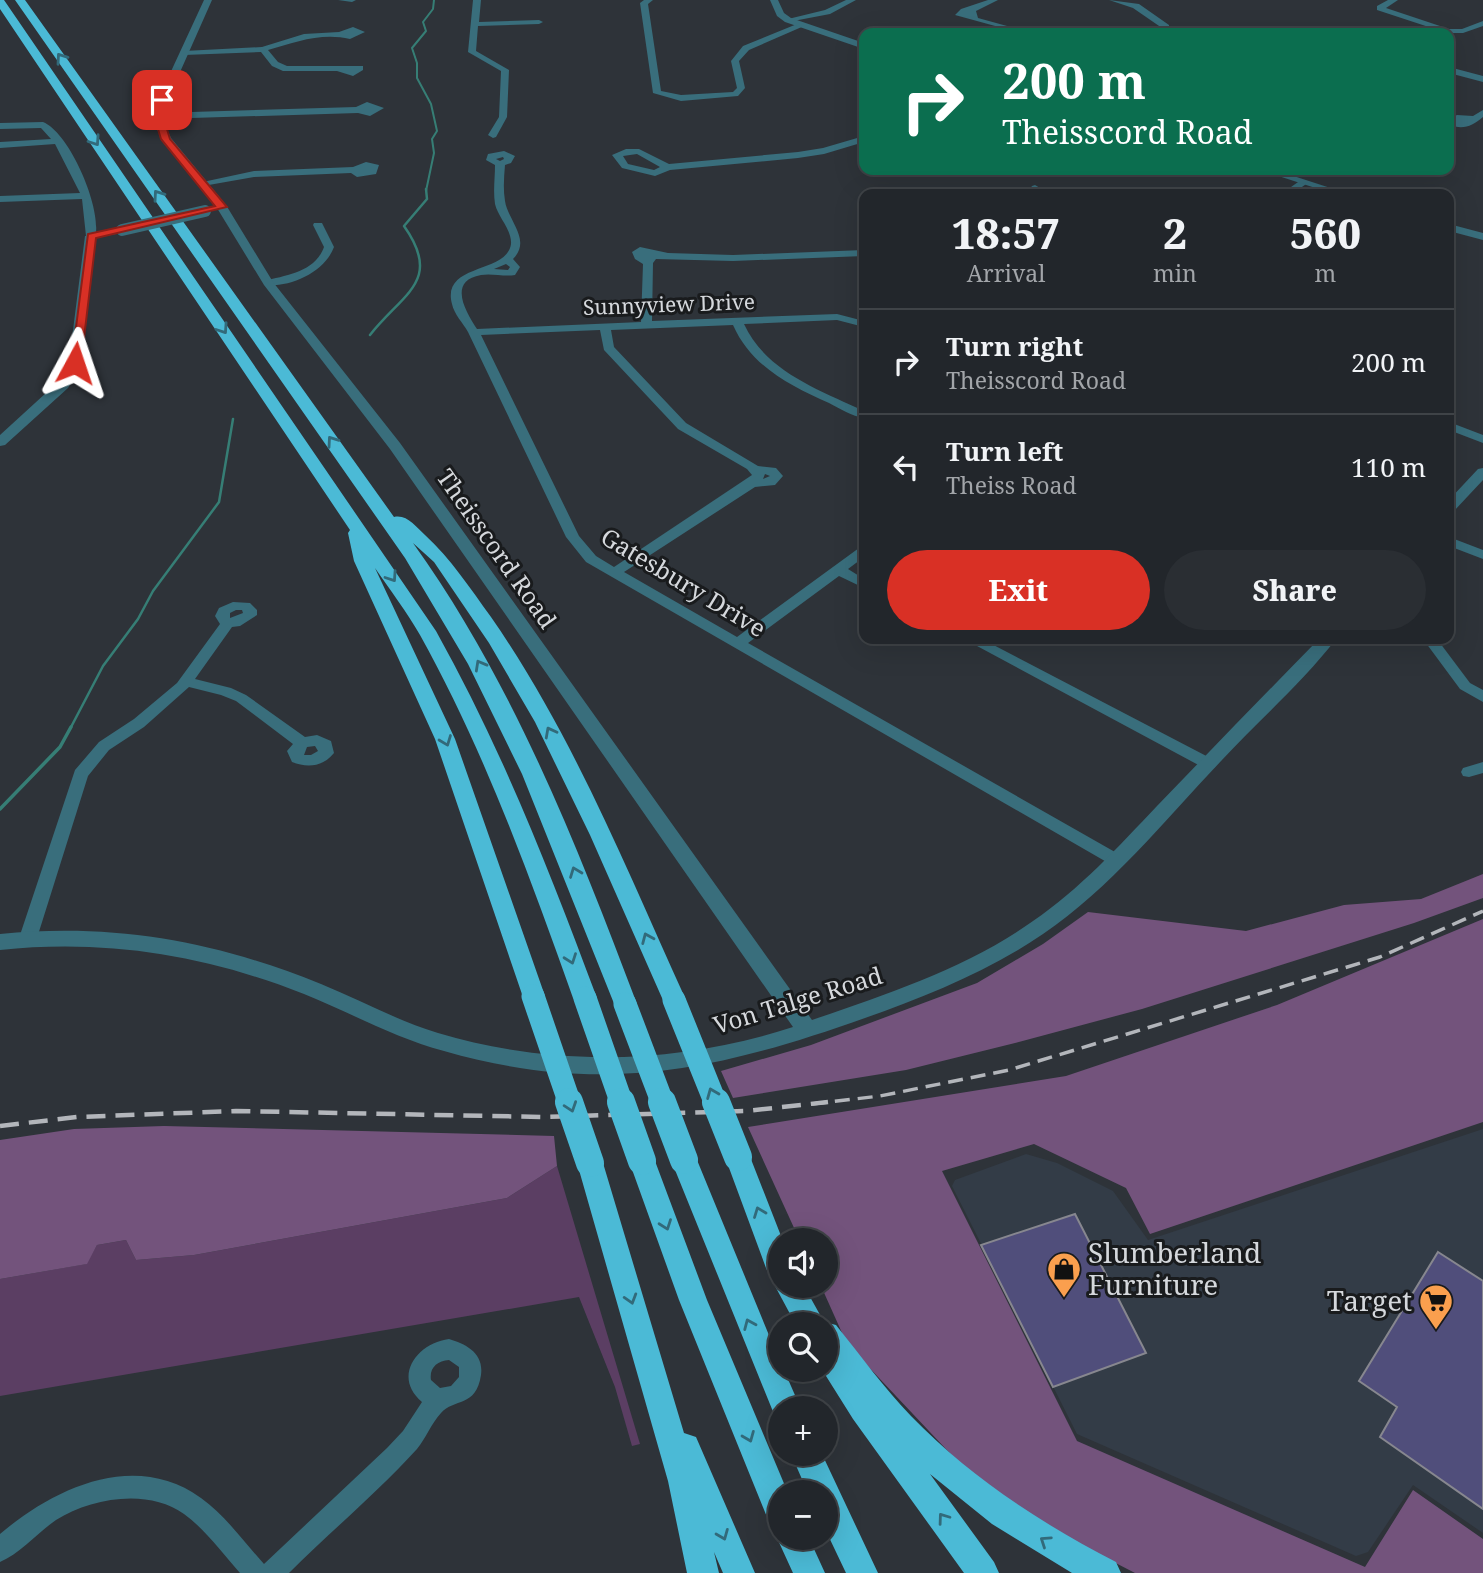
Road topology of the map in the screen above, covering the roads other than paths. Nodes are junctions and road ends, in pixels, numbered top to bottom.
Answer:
1 (20, 0) edge
2 (208, 0) edge
3 (342, 0) edge
4 (352, 0) edge
5 (477, 0) edge
6 (649, 0) edge
7 (775, 0) edge
8 (852, 0) edge
9 (994, 0) edge
10 (1113, 0) edge
11 (1394, 0) edge
12 (0, 1) edge
13 (788, 20) junction
14 (539, 22) dead end
15 (1483, 23) edge
16 (475, 24) junction
17 (800, 26) junction
18 (1016, 28) edge
19 (1166, 28) edge
20 (1436, 28) edge
21 (1454, 32) edge
22 (340, 34) dead end
23 (859, 44) edge
24 (263, 49) junction
25 (184, 53) junction
26 (341, 70) dead end
27 (1454, 71) edge
28 (1483, 79) edge
29 (358, 110) dead end
30 (159, 116) junction
31 (0, 126) edge
32 (493, 135) dead end
33 (859, 140) edge
34 (58, 141) junction
35 (0, 145) edge
36 (500, 164) dead end
37 (668, 167) dead end
38 (354, 170) dead end
39 (1281, 175) edge
40 (1304, 182) junction
41 (203, 183) junction
42 (1294, 189) edge
43 (1327, 189) edge
44 (85, 196) junction
45 (0, 199) edge
46 (222, 207) junction
47 (318, 225) dead end
48 (1454, 228) edge
49 (91, 236) junction
50 (1483, 237) edge
51 (859, 253) edge
52 (268, 283) junction
53 (737, 321) junction
54 (859, 323) edge
55 (646, 324) junction
56 (605, 326) junction
57 (474, 332) junction
58 (859, 413) edge
59 (1454, 428) edge
60 (1483, 439) edge
61 (0, 442) edge
62 (1483, 471) edge
63 (371, 496) junction
64 (1454, 503) edge
65 (354, 520) junction
66 (1454, 543) edge
67 (859, 555) edge
68 (1483, 555) edge
69 (839, 570) junction
70 (615, 572) junction
71 (859, 580) edge
72 (229, 623) dead end
73 (738, 643) junction
74 (981, 644) edge
75 (1323, 644) edge
76 (1434, 644) edge
77 (185, 681) junction
78 (1483, 698) edge
79 (302, 743) dead end
80 (1209, 764) junction
81 (1116, 860) junction
82 (28, 938) junction
83 (0, 942) edge
84 (807, 1030) junction
85 (768, 1234) edge
86 (838, 1350) edge
87 (838, 1369) edge
88 (656, 1382) junction
89 (780, 1396) edge
90 (439, 1400) dead end
91 (768, 1482) edge
92 (838, 1522) edge
93 (0, 1550) edge
94 (798, 1550) edge
95 (256, 1573) edge
96 (272, 1573) edge
97 (703, 1573) edge
98 (738, 1573) edge
99 (809, 1573) edge
100 (862, 1573) edge
101 (983, 1573) edge
102 (1105, 1573) edge

63 -> 1 highway
2 - 25 street
3 - 4 street
5 - 16 street
6 - 17 street
7 - 13 street
8 - 13 street
9 - 18 street
10 - 19 street
11 - 20 street
12 -> 65 highway
13 - 17 street
14 - 16 street
15 - 21 street
16 - 32 street
17 - 23 street
22 - 24 street
24 - 25 street
24 - 26 street
25 - 30 street
27 - 28 street
29 - 30 street
30 - 41 street, Theisscord Road
31 - 34 street
33 - 37 street
34 - 35 street
34 - 44 street
36 - 57 street, Gatesbury Drive
38 - 41 street
39 - 40 street
40 - 42 street
40 - 43 street
41 - 46 street, Theisscord Road
44 - 45 street
44 - 49 street
46 - 49 street, bridge
46 - 52 street, Theisscord Road
47 - 52 street
48 - 50 street
49 - 61 street
51 - 55 street
52 - 84 street, Theisscord Road
53 - 54 street, Sunnyview Drive
53 - 55 street, Sunnyview Drive
53 - 58 street
55 - 56 street, Sunnyview Drive
56 - 57 street, Sunnyview Drive
56 - 70 street
57 - 70 street, Gatesbury Drive
59 - 60 street
62 - 64 street
85 -> 63 highway, bridge
89 -> 63 highway, bridge
65 -> 88 highway, bridge
65 -> 91 highway, bridge
66 - 68 street
67 - 69 street
69 - 71 street
69 - 73 street
70 - 73 street, Gatesbury Drive
72 - 77 street
73 - 81 street, Gatesbury Drive
74 - 80 street
75 - 80 street, Von Talge Road
76 - 78 street
77 - 79 street
77 - 82 street
80 - 81 street, Von Talge Road
81 - 84 street, Von Talge Road
82 - 83 street, Von Talge Road
82 - 84 street, Von Talge Road
102 -> 86 highway
101 -> 87 highway
88 - 97 highway
88 -> 98 highway
90 - 96 street
92 - 100 highway
93 - 95 street
94 - 99 highway

